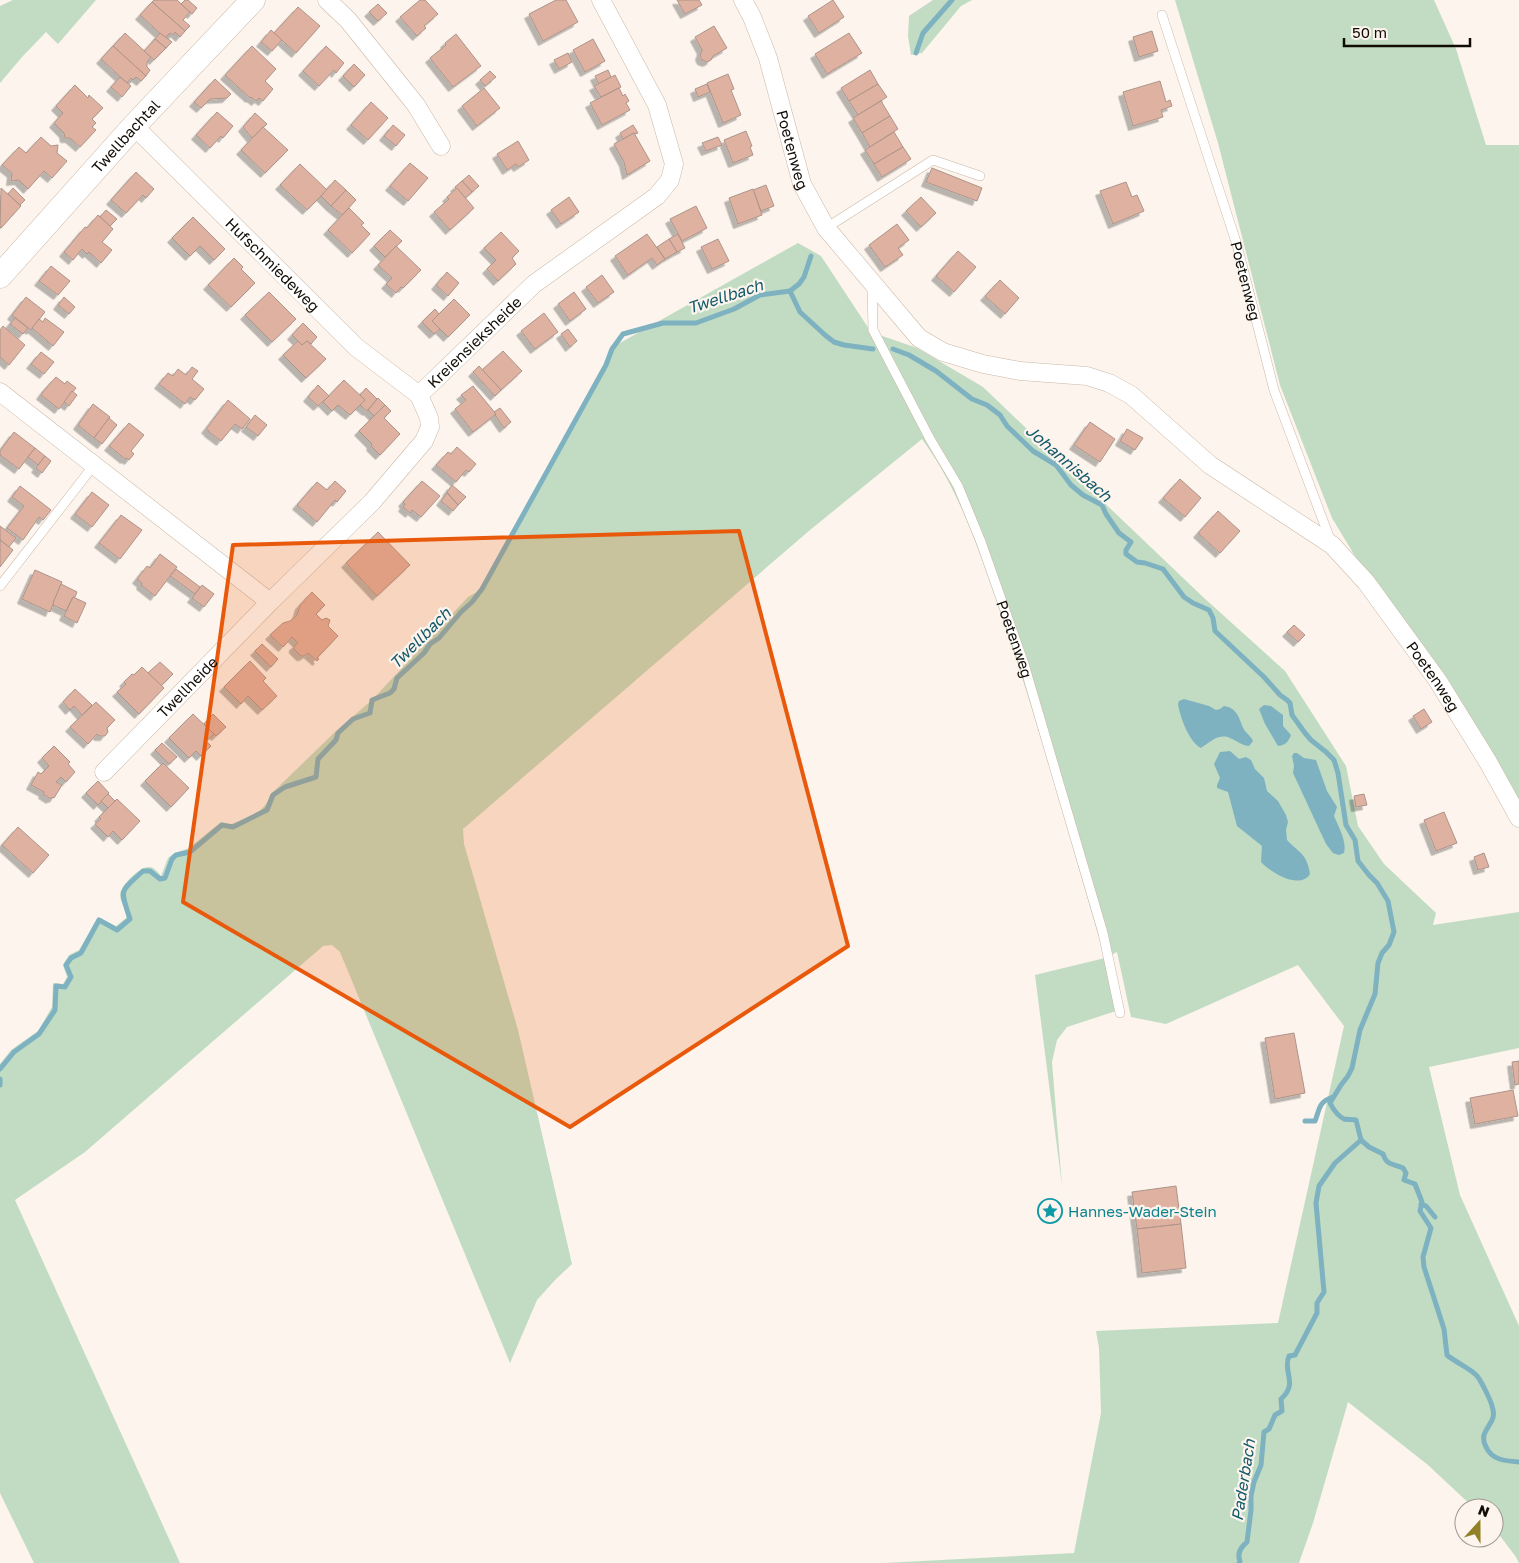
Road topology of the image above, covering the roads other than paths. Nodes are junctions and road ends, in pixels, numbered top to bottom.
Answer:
1 (253, 0) edge
2 (327, 0) edge
3 (601, 0) edge
4 (743, 0) edge
5 (1162, 16) dead end
6 (134, 126) junction
7 (441, 146) dead end
8 (980, 176) dead end
9 (826, 228) junction
10 (0, 276) edge
11 (872, 283) junction
12 (0, 392) edge
13 (419, 395) junction
14 (94, 465) junction
15 (1332, 545) junction
16 (0, 586) edge
17 (270, 602) junction
18 (104, 772) dead end
19 (1519, 818) edge
20 (1120, 1013) dead end

1 - 6 street, Twellbachtal
2 - 7 street
3 - 13 street, Kreiensieksheide
4 - 9 street, Poetenweg
5 - 15 lane, Poetenweg
6 - 10 street, Twellbachtal
6 - 13 street, Hufschmiedeweg
8 - 9 lane
9 - 11 street, Poetenweg
11 - 15 street, Poetenweg
11 - 20 lane, Poetenweg
12 - 14 street
13 - 17 street, Kreiensieksheide
14 - 16 lane
14 - 17 street
15 - 19 street, Poetenweg
17 - 18 street, Twellheide

